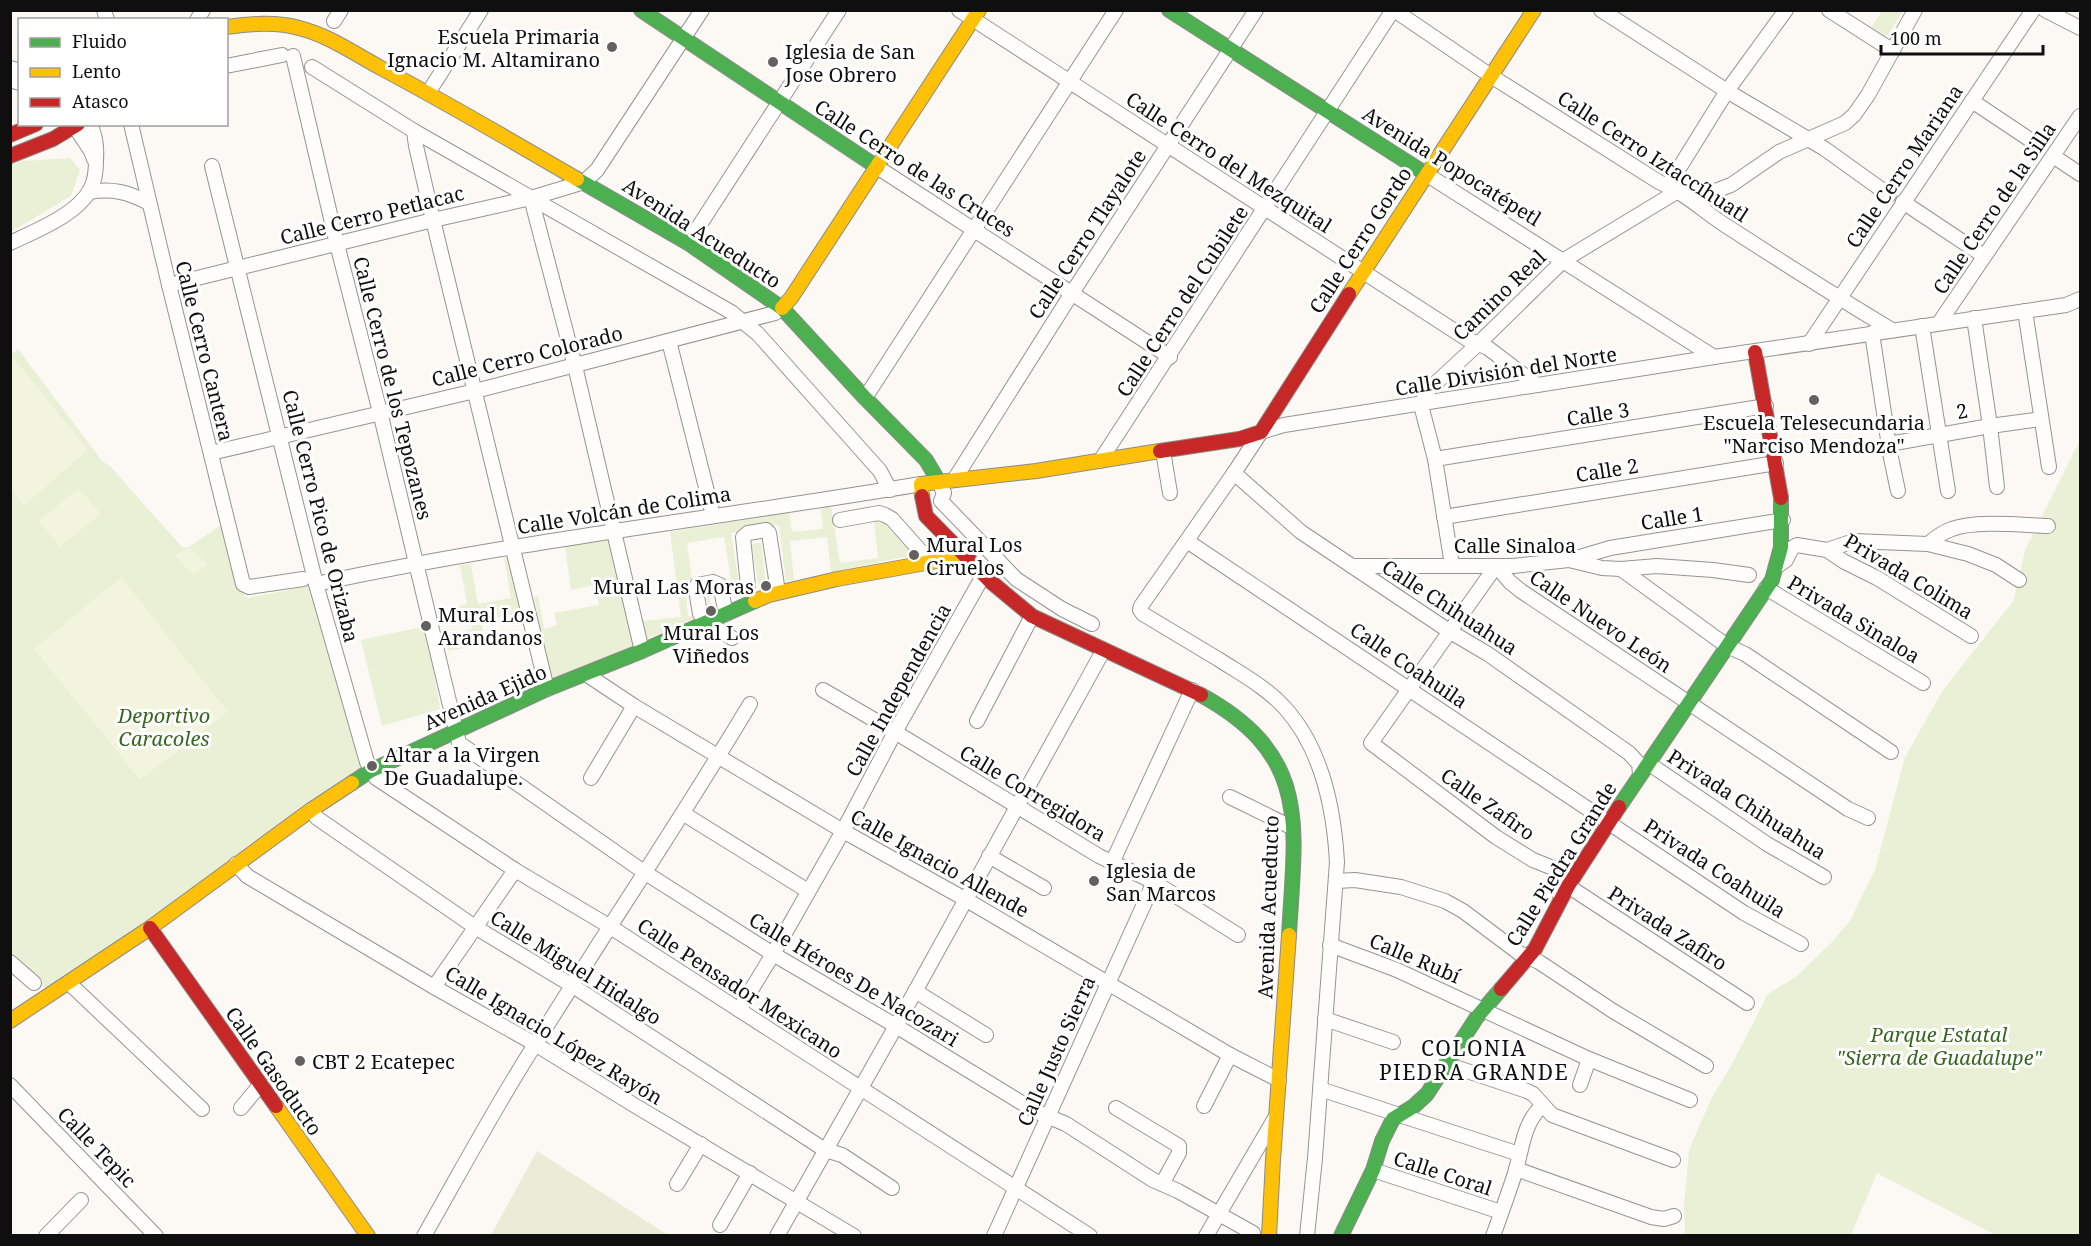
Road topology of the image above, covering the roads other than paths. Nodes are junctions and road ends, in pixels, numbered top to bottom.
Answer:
1 (481, 10) edge
2 (641, 10) edge
3 (702, 10) edge
4 (839, 10) edge
5 (959, 10) edge
6 (1116, 10) edge
7 (1168, 10) edge
8 (1256, 10) edge
9 (1394, 10) edge
10 (1534, 10) edge
11 (1601, 10) edge
12 (1786, 10) edge
13 (1829, 10) edge
14 (1915, 10) edge
15 (2033, 10) edge
16 (2045, 10) edge
17 (976, 15) edge
18 (228, 27) edge
19 (2080, 28) edge
20 (683, 38) junction
21 (1231, 49) junction
22 (1893, 51) junction
23 (228, 66) edge
24 (312, 67) dead end
25 (1491, 76) junction
26 (1070, 83) junction
27 (1727, 91) junction
28 (428, 93) junction
29 (1972, 101) junction
30 (779, 103) junction
31 (1329, 111) junction
32 (2080, 116) edge
33 (73, 126) edge
34 (76, 126) edge
35 (91, 126) edge
36 (131, 126) edge
37 (414, 131) junction
38 (1808, 138) junction
39 (2035, 143) dead end
40 (1168, 145) junction
41 (10, 156) edge
42 (2053, 156) junction
43 (96, 164) junction
44 (212, 166) dead end
45 (877, 167) junction
46 (1426, 174) junction
47 (2080, 174) edge
48 (584, 182) junction
49 (1673, 188) junction
50 (89, 192) junction
51 (1889, 195) dead end
52 (531, 198) junction
53 (1691, 200) junction
54 (1903, 202) junction
55 (149, 203) junction
56 (1266, 209) junction
57 (433, 220) junction
58 (976, 230) junction
59 (10, 243) edge
60 (688, 243) junction
61 (337, 244) junction
62 (1984, 256) junction
63 (1564, 260) junction
64 (238, 268) junction
65 (1363, 271) junction
66 (169, 285) junction
67 (1072, 293) junction
68 (1839, 298) junction
69 (2080, 299) edge
70 (782, 308) junction
71 (2025, 311) junction
72 (1974, 318) junction
73 (743, 321) junction
74 (1939, 323) junction
75 (1922, 326) junction
76 (1892, 330) junction
77 (1872, 333) junction
78 (669, 341) junction
79 (1478, 344) junction
80 (1809, 344) junction
81 (1755, 352) junction
82 (1170, 357) junction
83 (1714, 357) junction
84 (575, 366) junction
85 (1537, 385) junction
86 (475, 391) junction
87 (865, 398) junction
88 (1422, 404) junction
89 (1766, 406) junction
90 (380, 412) junction
91 (2041, 419) junction
92 (1990, 426) junction
93 (1261, 432) junction
94 (1939, 434) junction
95 (280, 435) junction
96 (1889, 444) junction
97 (1163, 451) junction
98 (211, 453) junction
99 (1435, 459) junction
100 (1100, 461) junction
101 (1776, 463) junction
102 (2049, 467) dead end
103 (1234, 473) junction
104 (954, 480) junction
105 (939, 482) junction
106 (921, 484) junction
107 (1997, 487) dead end
108 (890, 490) junction
109 (1948, 490) dead end
110 (1898, 491) dead end
111 (1170, 493) dead end
112 (713, 515) junction
113 (1444, 517) junction
114 (840, 520) dead end
115 (1783, 520) junction
116 (2048, 526) dead end
117 (615, 531) junction
118 (1187, 541) junction
119 (1928, 544) junction
120 (512, 547) junction
121 (1827, 550) junction
122 (964, 556) junction
123 (1569, 560) junction
124 (416, 562) junction
125 (930, 562) junction
126 (1452, 565) junction
127 (1352, 566) junction
128 (1496, 566) junction
129 (1776, 567) junction
130 (1622, 569) junction
131 (1749, 575) dead end
132 (983, 576) junction
133 (2019, 580) dead end
134 (309, 581) junction
135 (244, 586) joint
136 (748, 586) dead end
137 (1766, 588) junction
138 (778, 592) junction
139 (726, 614) junction
140 (1032, 616) junction
141 (704, 618) junction
142 (1092, 624) dead end
143 (1449, 631) junction
144 (1971, 636) dead end
145 (732, 638) dead end
146 (1727, 646) junction
147 (642, 651) junction
148 (1103, 651) junction
149 (586, 674) junction
150 (1923, 684) dead end
151 (1409, 688) junction
152 (548, 689) junction
153 (823, 690) dead end
154 (1192, 690) junction
155 (750, 704) dead end
156 (1689, 704) junction
157 (634, 706) junction
158 (977, 721) dead end
159 (455, 730) junction
160 (895, 732) junction
161 (1892, 752) dead end
162 (719, 757) junction
163 (1644, 769) junction
164 (370, 771) junction
165 (591, 778) dead end
166 (1230, 796) dead end
167 (1016, 806) junction
168 (311, 810) junction
169 (684, 813) junction
170 (1868, 818) dead end
171 (1609, 822) junction
172 (1293, 828) junction
173 (843, 831) junction
174 (989, 856) junction
175 (1112, 863) junction
176 (236, 864) junction
177 (515, 870) junction
178 (644, 872) junction
179 (1824, 878) dead end
180 (1336, 881) junction
181 (1154, 882) junction
182 (1568, 886) junction
183 (1044, 888) dead end
184 (808, 891) junction
185 (965, 899) junction
186 (1561, 901) junction
187 (609, 926) junction
188 (475, 927) junction
189 (150, 928) junction
190 (1238, 935) dead end
191 (1801, 944) dead end
192 (1330, 945) junction
193 (773, 954) junction
194 (1527, 957) junction
195 (10, 962) edge
196 (1108, 982) junction
197 (34, 983) dead end
198 (69, 983) junction
199 (573, 986) junction
200 (434, 987) junction
201 (915, 991) junction
202 (1747, 1003) dead end
203 (1483, 1009) junction
204 (739, 1010) junction
205 (1325, 1019) junction
206 (10, 1020) edge
207 (896, 1026) junction
208 (986, 1035) dead end
209 (1393, 1042) dead end
210 (535, 1044) junction
211 (1230, 1054) junction
212 (1589, 1059) junction
213 (1446, 1064) junction
214 (1706, 1066) dead end
215 (1278, 1080) junction
216 (1580, 1084) dead end
217 (10, 1085) edge
218 (260, 1085) junction
219 (860, 1089) junction
220 (1320, 1089) junction
221 (1690, 1100) dead end
222 (1204, 1106) dead end
223 (1542, 1106) junction
224 (241, 1108) dead end
225 (1116, 1108) dead end
226 (202, 1109) dead end
227 (1400, 1114) junction
228 (1276, 1116) junction
229 (1049, 1117) junction
230 (701, 1144) junction
231 (825, 1150) junction
232 (1519, 1154) junction
233 (1673, 1160) dead end
234 (1516, 1169) junction
235 (1373, 1170) junction
236 (750, 1173) junction
237 (677, 1184) dead end
238 (1162, 1184) junction
239 (892, 1188) dead end
240 (1015, 1189) junction
241 (81, 1200) dead end
242 (796, 1200) junction
243 (1501, 1212) junction
244 (1218, 1214) junction
245 (1674, 1216) dead end
246 (720, 1225) dead end
247 (1253, 1233) dead end
248 (1497, 1234) edge
249 (46, 1236) edge
250 (156, 1236) edge
251 (368, 1236) edge
252 (424, 1236) edge
253 (777, 1236) edge
254 (854, 1236) edge
255 (994, 1236) edge
256 (1090, 1236) edge
257 (1206, 1236) edge
258 (1269, 1236) edge
259 (1307, 1236) edge
260 (1341, 1236) edge

1 - 28 street
2 - 20 street, Calle Cerro de las Cruces
3 - 20 street
4 - 30 street
5 - 17 street, Calle Cerro del Mezquital
6 - 26 street
7 - 21 street, Avenida Popocatépetl
8 - 21 street, Calle Cerro Tlayalote
9 - 25 street, Calle Cerro Iztaccíhuatl
9 - 31 street, Calle Cerro del Cubilete
10 - 25 street, Calle Cerro Gordo
11 - 27 street
12 - 27 street
13 - 22 street
14 - 22 street
15 - 29 street, Calle Cerro Mariana
16 - 19 street
17 - 26 street, Calle Cerro del Mezquital
17 - 45 street
18 - 28 street, Avenida Acueducto
20 - 30 street, Calle Cerro de las Cruces
20 - 48 street
21 - 31 street, Avenida Popocatépetl
21 - 40 street, Calle Cerro Tlayalote
22 - 38 street
23 - 61 street, Calle Cerro de los Tepozanes
24 - 37 street
25 - 46 street, Calle Cerro Gordo
25 - 49 street, Calle Cerro Iztaccíhuatl
26 - 40 street, Calle Cerro del Mezquital
26 - 58 street
27 - 38 street
27 - 49 street
28 - 48 street, Avenida Acueducto
29 - 39 street
29 - 54 street, Calle Cerro Mariana
30 - 45 street, Calle Cerro de las Cruces
30 - 60 street
31 - 46 street, Avenida Popocatépetl
31 - 56 street, Calle Cerro del Cubilete
32 - 42 street, Calle Cerro de la Silla
33 - 41 street
34 - 43 street
35 - 43 street
36 - 55 street, Calle Cerro Cantera
37 - 52 street
37 - 57 street
38 - 51 street
38 - 53 street
40 - 56 street, Calle Cerro del Mezquital
40 - 67 street, Calle Cerro Tlayalote
42 - 47 street
42 - 62 street, Calle Cerro de la Silla
43 - 50 street
44 - 64 street, Calle Cerro Pico de Orizaba
45 - 58 street, Calle Cerro de las Cruces
45 - 70 street
46 - 63 street, Avenida Popocatépetl
46 - 65 street, Calle Cerro Gordo
48 - 52 street, Calle Cerro Petlacac
48 - 60 street, Avenida Acueducto
49 - 53 street, Calle Cerro Iztaccíhuatl
49 - 63 street, Camino Real
50 - 55 street
50 - 59 street
52 - 57 street, Calle Cerro Petlacac
52 - 73 street
52 - 84 street
53 - 68 street, Calle Cerro Iztaccíhuatl
54 - 62 street
54 - 68 street, Calle Cerro Mariana
55 - 66 street, Calle Cerro Cantera
56 - 65 street, Calle Cerro del Mezquital
56 - 82 street, Calle Cerro del Cubilete
57 - 61 street, Calle Cerro Petlacac
57 - 86 street
58 - 67 street, Calle Cerro de las Cruces
58 - 87 street
60 - 70 street, Avenida Acueducto
61 - 64 street, Calle Cerro Petlacac
61 - 90 street, Calle Cerro de los Tepozanes
62 - 74 street, Calle Cerro de la Silla
63 - 79 street, Camino Real
63 - 83 street, Avenida Popocatépetl
64 - 66 street, Calle Cerro Petlacac
64 - 95 street, Calle Cerro Pico de Orizaba
65 - 79 street, Calle Cerro del Mezquital
65 - 93 street, Calle Cerro Gordo
66 - 98 street, Calle Cerro Cantera
67 - 82 street, Calle Cerro de las Cruces
67 - 104 street, Calle Cerro Tlayalote
68 - 76 street, Calle Cerro Iztaccíhuatl
68 - 80 street, Calle Cerro Mariana
69 - 71 street, Calle División del Norte
70 - 73 street, Calle Cerro Colorado
70 - 87 street, Avenida Acueducto
71 - 72 street, Calle División del Norte
71 - 91 street
72 - 74 street, Calle División del Norte
72 - 92 street
73 - 78 street, Calle Cerro Colorado
73 - 108 street
74 - 75 street, Calle División del Norte
75 - 76 street, Calle División del Norte
75 - 94 street
76 - 77 street, Calle División del Norte
77 - 80 street, Calle División del Norte
77 - 96 street
78 - 84 street, Calle Cerro Colorado
78 - 112 street
79 - 85 street, Calle Cerro del Mezquital
79 - 88 street, Camino Real
80 - 81 street, Calle División del Norte
81 - 83 street, Calle División del Norte
81 - 89 street, Calle Piedra Grande
82 - 100 street, Calle Cerro del Cubilete
83 - 85 street, Calle División del Norte
84 - 86 street, Calle Cerro Colorado
84 - 117 street
85 - 88 street, Calle División del Norte
86 - 90 street, Calle Cerro Colorado
86 - 120 street
87 - 105 street, Avenida Acueducto
88 - 93 street, Calle División del Norte
88 - 99 street
89 - 99 street, Calle 3
89 - 101 street, Calle Piedra Grande
90 - 95 street, Calle Cerro Colorado
90 - 124 street, Calle Cerro de los Tepozanes
91 - 92 street, 2
91 - 102 street
92 - 94 street, 2
92 - 107 street
93 - 97 street, Calle División del Norte
93 - 103 street
94 - 96 street, 2
94 - 109 street
95 - 98 street, Calle Cerro Colorado
95 - 134 street, Calle Cerro Pico de Orizaba
96 - 110 street
97 - 100 street, Calle División del Norte
97 - 111 street
98 - 135 street, Calle Cerro Cantera
99 - 113 street
100 - 104 street, Calle División del Norte
101 - 113 street, Calle 2
101 - 115 street, Calle Piedra Grande
103 - 118 street
103 - 127 street, Calle Chihuahua
104 - 105 street, Calle División del Norte
105 - 106 street, Calle Volcán de Colima
105 - 142 street, Avenida Acueducto
106 - 108 street, Calle Volcán de Colima
106 - 122 street, Avenida Acueducto
108 - 112 street, Calle Volcán de Colima
112 - 117 street, Calle Volcán de Colima
113 - 126 street
114 - 125 street
115 - 123 street, Calle 1
115 - 129 street, Calle Piedra Grande
116 - 119 street
117 - 120 street, Calle Volcán de Colima
117 - 147 street
118 - 151 street, Calle Coahuila
118 - 180 street
119 - 121 street
119 - 133 street
120 - 124 street, Calle Volcán de Colima
120 - 152 street
121 - 129 street
121 - 144 street, Privada Colima
122 - 125 street, Avenida Ejido
122 - 132 street, Avenida Acueducto
123 - 128 street, Calle Sinaloa
123 - 130 street, Calle Sinaloa
124 - 134 street, Calle Volcán de Colima
124 - 159 street, Calle Cerro de los Tepozanes
125 - 138 street, Avenida Ejido
126 - 127 street, Calle Sinaloa
126 - 128 street, Calle Sinaloa
127 - 143 street, Calle Chihuahua
128 - 143 street
128 - 156 street, Calle Nuevo León
129 - 137 street, Calle Piedra Grande
130 - 131 street, Calle Sinaloa
130 - 146 street
132 - 140 street, Avenida Acueducto
132 - 160 street, Calle Independencia
134 - 135 street, Calle Volcán de Colima
134 - 164 street, Calle Cerro Pico de Orizaba
136 - 138 street
137 - 146 street, Calle Piedra Grande
137 - 150 street, Privada Sinaloa
138 - 139 street, Avenida Ejido
139 - 141 street, Avenida Ejido
139 - 141 street
140 - 148 street, Avenida Acueducto
140 - 158 street
141 - 145 street
141 - 147 street, Avenida Ejido
143 - 151 street
143 - 163 street, Calle Chihuahua
146 - 156 street, Calle Piedra Grande
146 - 161 street
147 - 149 street, Avenida Ejido
148 - 154 street, Avenida Acueducto
148 - 167 street
149 - 152 street, Avenida Ejido
149 - 157 street, Calle Ignacio Allende
151 - 171 street, Calle Coahuila
151 - 186 street, Calle Zafiro
152 - 159 street, Avenida Ejido
153 - 160 street, Calle Corregidora
154 - 172 street, Avenida Acueducto
154 - 175 street
155 - 162 street
156 - 163 street, Calle Piedra Grande
156 - 170 street, Calle Nuevo León
157 - 162 street, Calle Ignacio Allende
157 - 165 street
159 - 164 street, Avenida Ejido
159 - 178 street, Calle Héroes De Nacozari
160 - 167 street, Calle Corregidora
160 - 173 street, Calle Independencia
162 - 169 street
162 - 173 street, Calle Ignacio Allende
163 - 171 street, Calle Piedra Grande
163 - 179 street, Privada Chihuahua
164 - 168 street, Avenida Ejido
164 - 177 street, Calle Pensador Mexicano
166 - 172 street
167 - 174 street
167 - 175 street, Calle Corregidora
168 - 176 street, Avenida Ejido
168 - 188 street, Calle Miguel Hidalgo
169 - 178 street
169 - 184 street
171 - 182 street, Calle Piedra Grande
171 - 191 street, Privada Coahuila
172 - 215 street, Avenida Acueducto
173 - 184 street, Calle Independencia
173 - 185 street, Calle Ignacio Allende
174 - 183 street
174 - 185 street
175 - 181 street, Calle Corregidora
176 - 189 street, Avenida Ejido
176 - 200 street, Calle Ignacio López Rayón
177 - 187 street, Calle Pensador Mexicano
177 - 188 street
178 - 187 street
178 - 193 street, Calle Héroes De Nacozari
180 - 192 street
180 - 194 street
181 - 190 street, Calle Corregidora
181 - 196 street, Calle Justo Sierra
182 - 186 street, Calle Piedra Grande
182 - 202 street, Privada Zafiro
184 - 193 street, Calle Independencia
185 - 196 street, Calle Ignacio Allende
185 - 201 street
186 - 194 street, Calle Piedra Grande
187 - 199 street
187 - 204 street, Calle Pensador Mexicano
188 - 199 street, Calle Miguel Hidalgo
188 - 200 street
189 - 198 street, Avenida Ejido
189 - 218 street, Calle Gasoducto
192 - 203 street, Calle Rubí
192 - 205 street
193 - 204 street, Calle Independencia
193 - 207 street, Calle Héroes De Nacozari
194 - 203 street, Calle Piedra Grande
194 - 214 street
195 - 197 street
196 - 211 street, Calle Ignacio Allende
196 - 229 street, Calle Justo Sierra
198 - 206 street, Avenida Ejido
198 - 226 street
199 - 210 street
199 - 231 street, Calle Miguel Hidalgo
200 - 210 street, Calle Ignacio López Rayón
201 - 207 street
201 - 208 street
203 - 212 street, Calle Rubí
203 - 213 street, Calle Piedra Grande
204 - 219 street, Calle Pensador Mexicano
205 - 209 street
205 - 220 street
207 - 219 street
207 - 229 street, Calle Héroes De Nacozari
210 - 230 street, Calle Ignacio López Rayón
210 - 252 street
211 - 215 street, Calle Ignacio Allende
211 - 222 street
212 - 216 street
212 - 221 street, Calle Rubí
213 - 223 street
213 - 227 street, Calle Piedra Grande
215 - 228 street, Avenida Acueducto
217 - 250 street, Calle Tepic
218 - 224 street
218 - 251 street, Calle Gasoducto
219 - 231 street
219 - 240 street, Calle Pensador Mexicano
220 - 227 street
220 - 259 street
223 - 232 street
223 - 233 street
225 - 238 street
227 - 232 street
227 - 235 street, Calle Piedra Grande
228 - 244 street
228 - 258 street, Avenida Acueducto
229 - 238 street, Calle Héroes De Nacozari
229 - 240 street, Calle Justo Sierra
230 - 236 street, Calle Ignacio López Rayón
230 - 237 street
231 - 239 street, Calle Miguel Hidalgo
231 - 242 street
232 - 234 street
234 - 243 street
234 - 245 street
235 - 243 street, Calle Coral
235 - 260 street, Calle Piedra Grande
236 - 242 street, Calle Ignacio López Rayón
236 - 246 street
238 - 244 street, Calle Héroes De Nacozari
240 - 255 street, Calle Justo Sierra
240 - 256 street, Calle Pensador Mexicano
241 - 249 street
242 - 253 street
242 - 254 street, Calle Ignacio López Rayón
243 - 248 street
244 - 247 street, Calle Héroes De Nacozari
244 - 257 street

